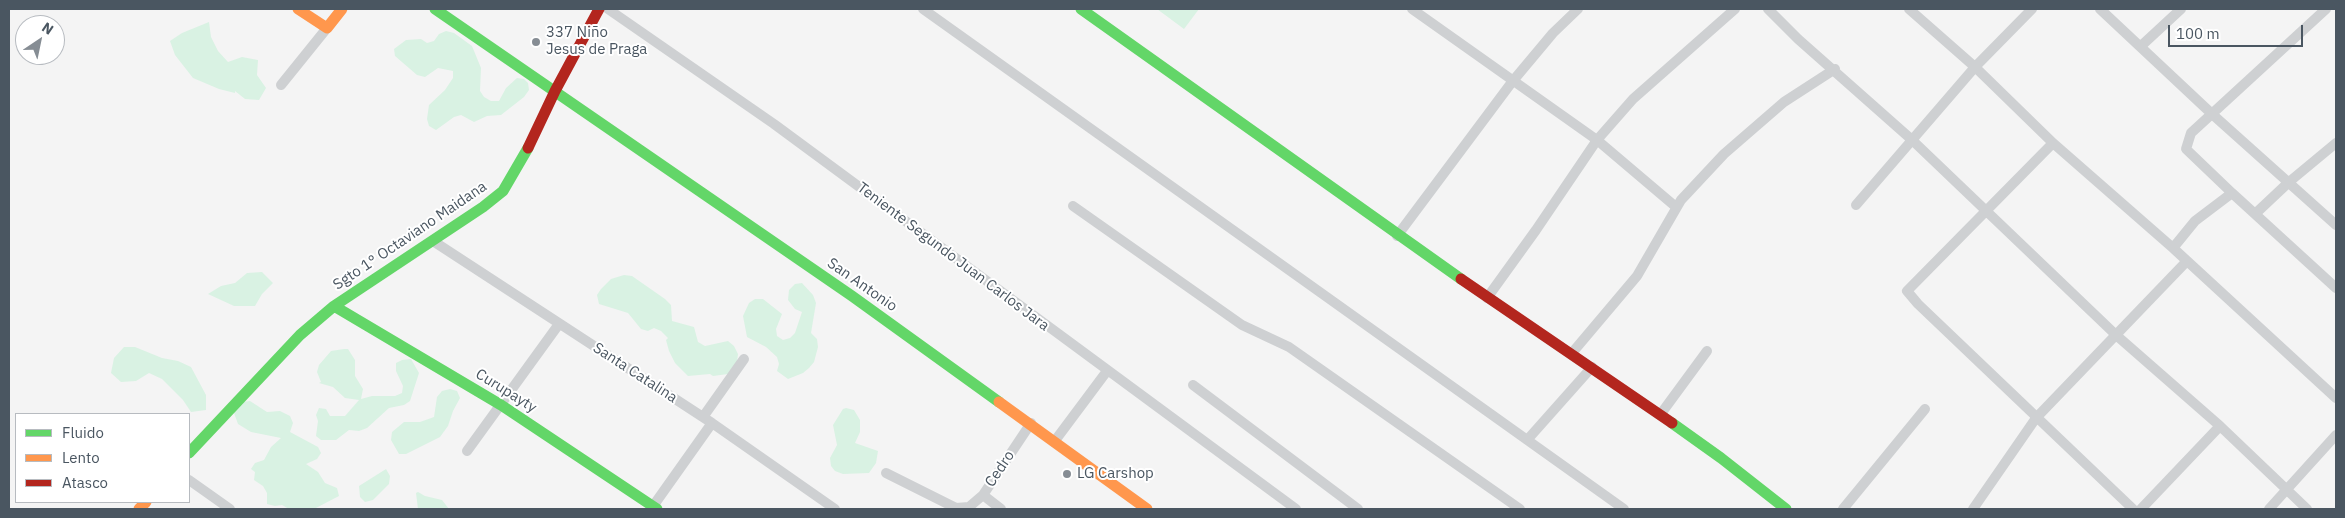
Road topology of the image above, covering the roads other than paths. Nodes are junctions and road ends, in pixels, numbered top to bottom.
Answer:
1 (298, 9) edge
2 (342, 9) edge
3 (435, 9) edge
4 (599, 9) edge
5 (608, 9) edge
6 (923, 9) edge
7 (1081, 9) edge
8 (1412, 9) edge
9 (1578, 9) edge
10 (1736, 9) edge
11 (1768, 9) edge
12 (1909, 9) edge
13 (2032, 9) edge
14 (2100, 9) edge
15 (2181, 9) edge
16 (2326, 9) edge
17 (327, 28) junction
18 (2141, 46) junction
19 (1975, 67) junction
20 (1835, 69) junction
21 (1512, 82) junction
22 (281, 85) dead end
23 (555, 91) junction
24 (2212, 114) junction
25 (1911, 139) junction
26 (1596, 140) junction
27 (2053, 143) junction
28 (2336, 143) edge
29 (2289, 182) junction
30 (2232, 193) junction
31 (1856, 205) dead end
32 (1073, 206) dead end
33 (1676, 207) junction
34 (1986, 211) junction
35 (2255, 214) junction
36 (2336, 225) edge
37 (1398, 236) junction
38 (433, 241) junction
39 (2173, 248) junction
40 (2186, 262) junction
41 (2336, 288) edge
42 (1487, 298) junction
43 (334, 306) junction
44 (559, 324) junction
45 (2116, 334) junction
46 (1707, 351) dead end
47 (1572, 354) junction
48 (744, 359) dead end
49 (1592, 367) junction
50 (1107, 371) junction
51 (1193, 385) dead end
52 (2336, 398) edge
53 (501, 405) junction
54 (1926, 409) dead end
55 (1660, 415) junction
56 (703, 417) junction
57 (2036, 418) junction
58 (712, 423) junction
59 (1030, 423) junction
60 (2220, 426) junction
61 (2336, 435) edge
62 (1528, 440) junction
63 (1054, 442) junction
64 (467, 451) dead end
65 (190, 452) edge
66 (886, 474) dead end
67 (190, 481) edge
68 (2287, 488) junction
69 (983, 495) junction
70 (654, 508) edge
71 (230, 509) edge
72 (835, 509) edge
73 (1001, 509) edge
74 (1147, 509) edge
75 (1296, 509) edge
76 (1358, 509) edge
77 (1520, 509) edge
78 (1624, 509) edge
79 (1786, 509) edge
80 (1843, 509) edge
81 (1972, 509) edge
82 (2133, 509) edge
83 (2141, 509) edge
84 (2268, 509) edge
85 (2307, 509) edge

1 - 17 street
2 - 17 street
3 - 23 street, San Antonio
4 - 23 street, Sgto 1° Octaviano Maidana
5 - 50 street, Teniente Segundo Juan Carlos Jara
6 - 62 street
7 - 37 street
8 - 21 street
9 - 21 street
10 - 26 street
11 - 20 street
12 - 19 street
13 - 19 street
14 - 18 street
15 - 18 street
16 - 24 street
17 - 22 street
18 - 24 street
19 - 25 street
19 - 27 street
20 - 25 street
20 - 33 street
21 - 26 street
21 - 37 street
23 - 38 street, Sgto 1° Octaviano Maidana
23 - 59 street, San Antonio
24 - 29 street
24 - 30 street
25 - 31 street
25 - 34 street
26 - 33 street
26 - 42 street
27 - 34 street
27 - 39 street
28 - 29 street
29 - 35 street
29 - 36 street
30 - 35 street
30 - 39 street
32 - 77 street
33 - 47 street
34 - 45 street
34 - 57 street
35 - 41 street
37 - 42 street
38 - 43 street, Sgto 1° Octaviano Maidana
38 - 44 street, Santa Catalina
39 - 40 street
40 - 45 street
40 - 52 street
42 - 47 street
43 - 53 street, Curupayty
43 - 65 street, Sgto 1° Octaviano Maidana
44 - 53 street
44 - 56 street, Santa Catalina
45 - 57 street
45 - 60 street
46 - 55 street
47 - 49 street
48 - 56 street
49 - 55 street
49 - 62 street
50 - 63 street
50 - 75 street, Teniente Segundo Juan Carlos Jara
51 - 76 street
53 - 64 street
53 - 70 street, Curupayty
54 - 80 street
55 - 79 street
56 - 58 street, Santa Catalina
57 - 81 street
57 - 82 street
58 - 70 street
58 - 72 street, Santa Catalina
59 - 63 street, San Antonio
59 - 69 street, Cedro
60 - 68 street
60 - 83 street
61 - 68 street
62 - 78 street
63 - 74 street, San Antonio
66 - 69 street
67 - 71 street
68 - 84 street
68 - 85 street
69 - 73 street, Cedro

